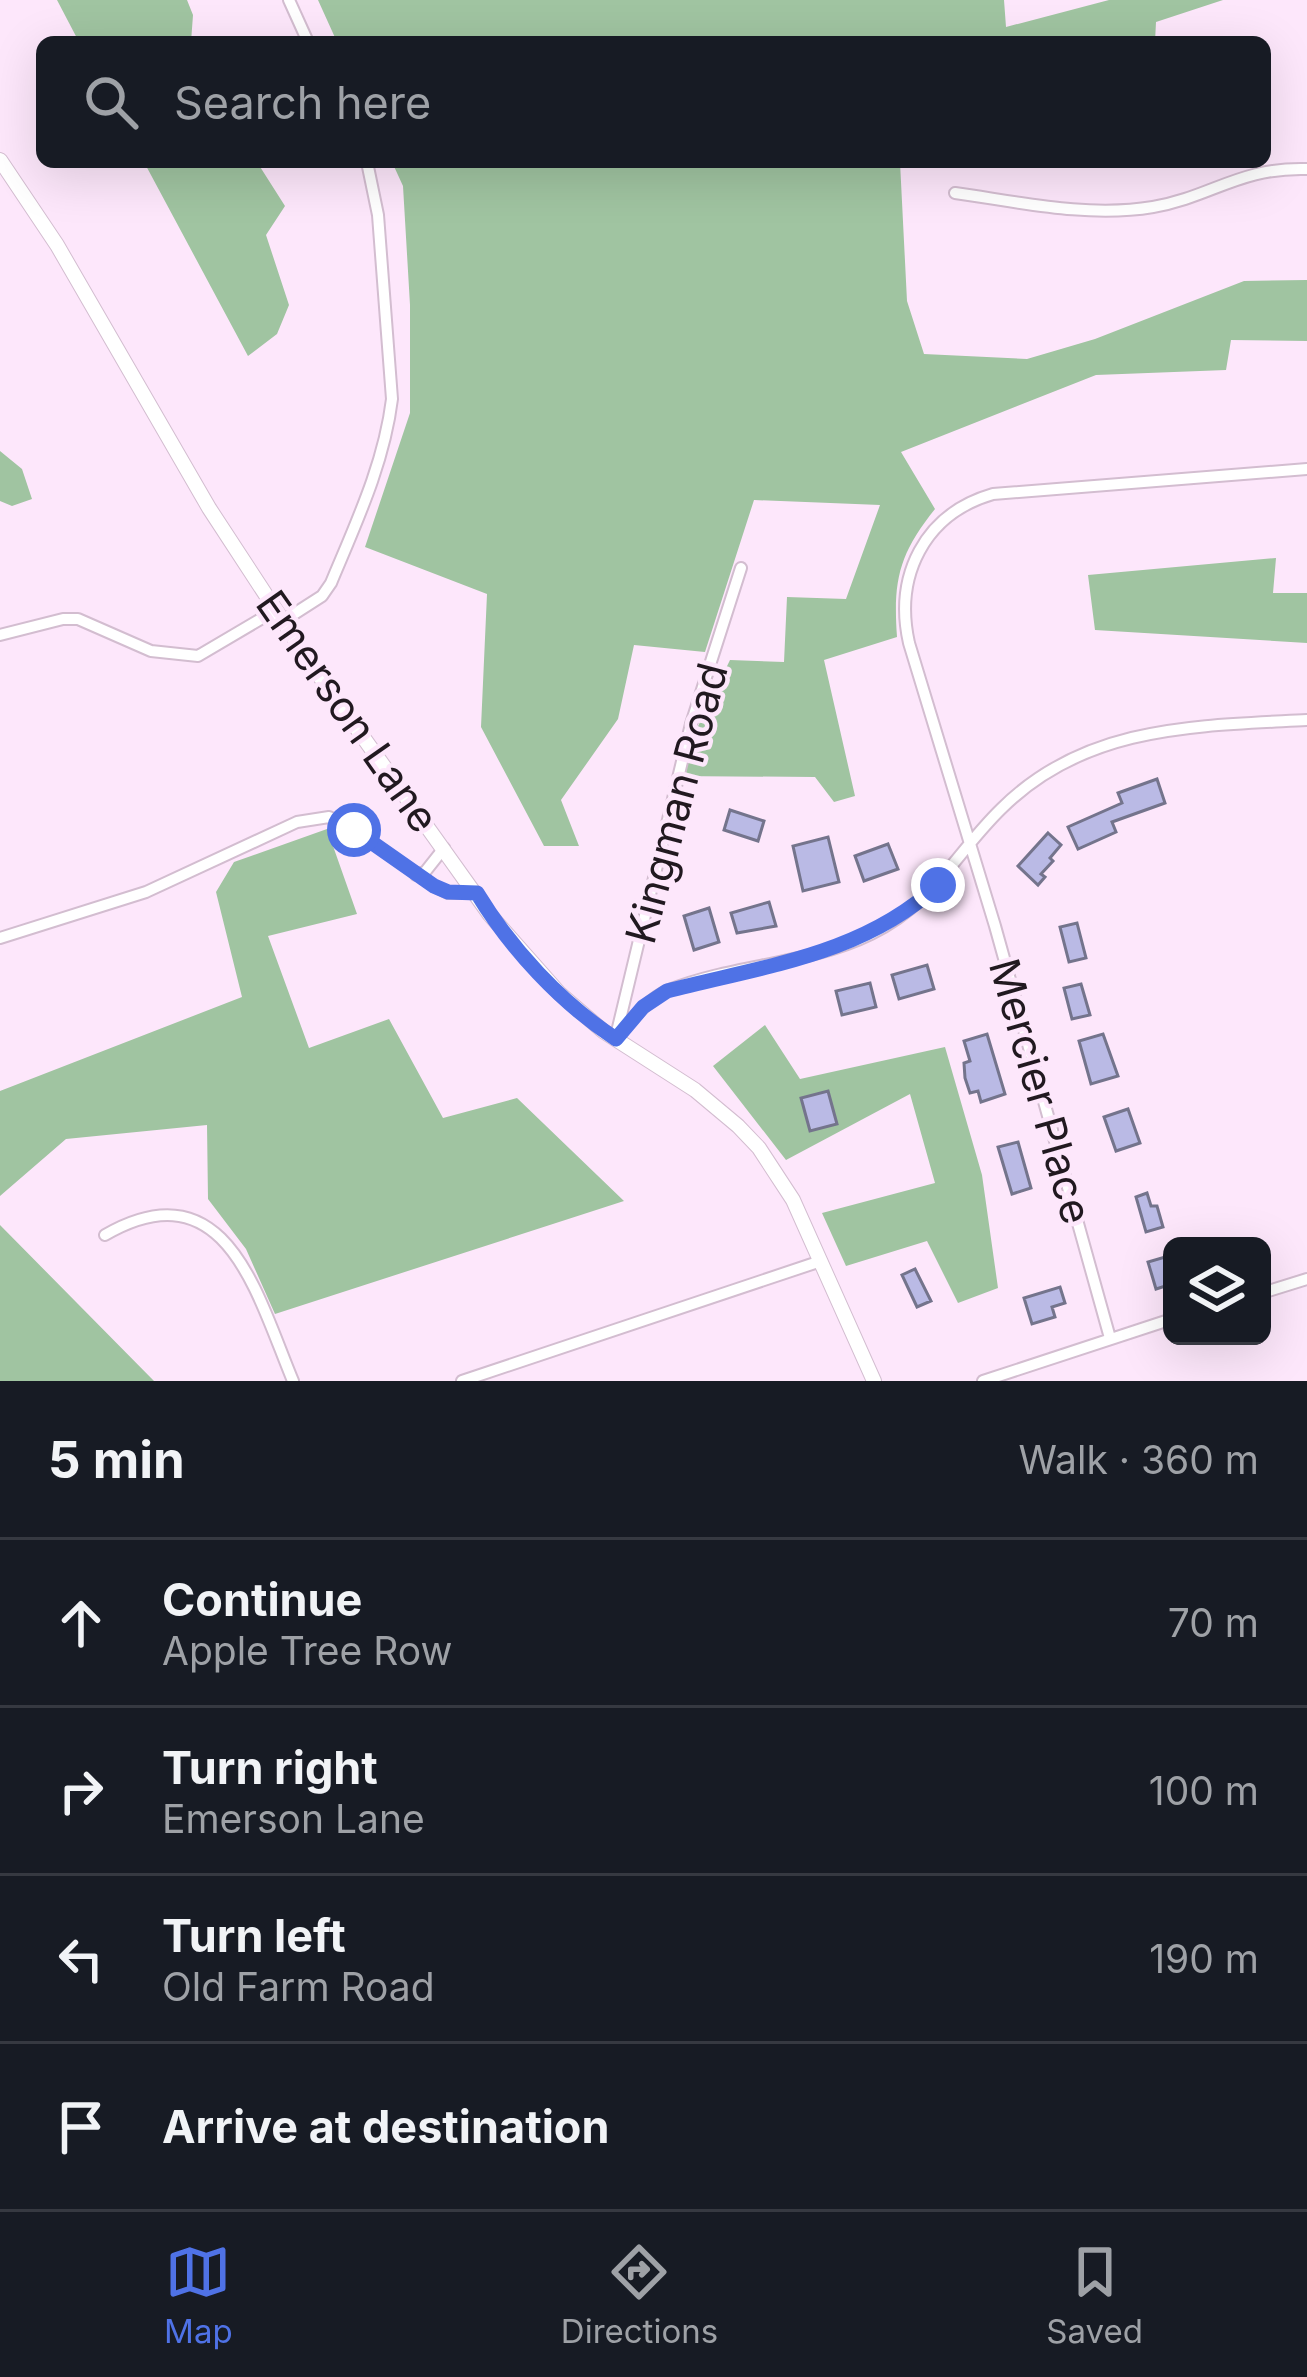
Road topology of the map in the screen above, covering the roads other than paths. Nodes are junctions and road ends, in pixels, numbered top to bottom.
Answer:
1 (289, 0) edge
2 (305, 36) edge
3 (0, 160) edge
4 (368, 168) edge
5 (1307, 169) edge
6 (956, 193) dead end
7 (1307, 469) edge
8 (741, 568) dead end
9 (279, 616) junction
10 (0, 635) edge
11 (1307, 720) edge
12 (970, 844) junction
13 (444, 848) junction
14 (416, 875) junction
15 (477, 893) junction
16 (0, 938) edge
17 (616, 1039) junction
18 (105, 1234) dead end
19 (821, 1262) junction
20 (1307, 1279) edge
21 (1271, 1290) edge
22 (1163, 1322) edge
23 (1110, 1338) junction
24 (293, 1381) edge
25 (462, 1381) edge
26 (874, 1381) edge
27 (983, 1381) edge

1 - 2 street
3 - 9 street, Emerson Lane
4 - 9 street
5 - 6 street
7 - 12 street, Mercier Place
8 - 17 street, Kingman Road
9 - 10 street
9 - 13 street, Emerson Lane
11 - 12 street
12 - 17 street
12 - 23 street, Mercier Place
13 - 14 street
13 - 15 street, Emerson Lane
14 - 15 street
14 - 16 street
15 - 17 street, Emerson Lane
17 - 19 street, Emerson Lane
18 - 24 street
19 - 25 street
19 - 26 street, Emerson Lane
20 - 21 street
22 - 23 street
23 - 27 street

